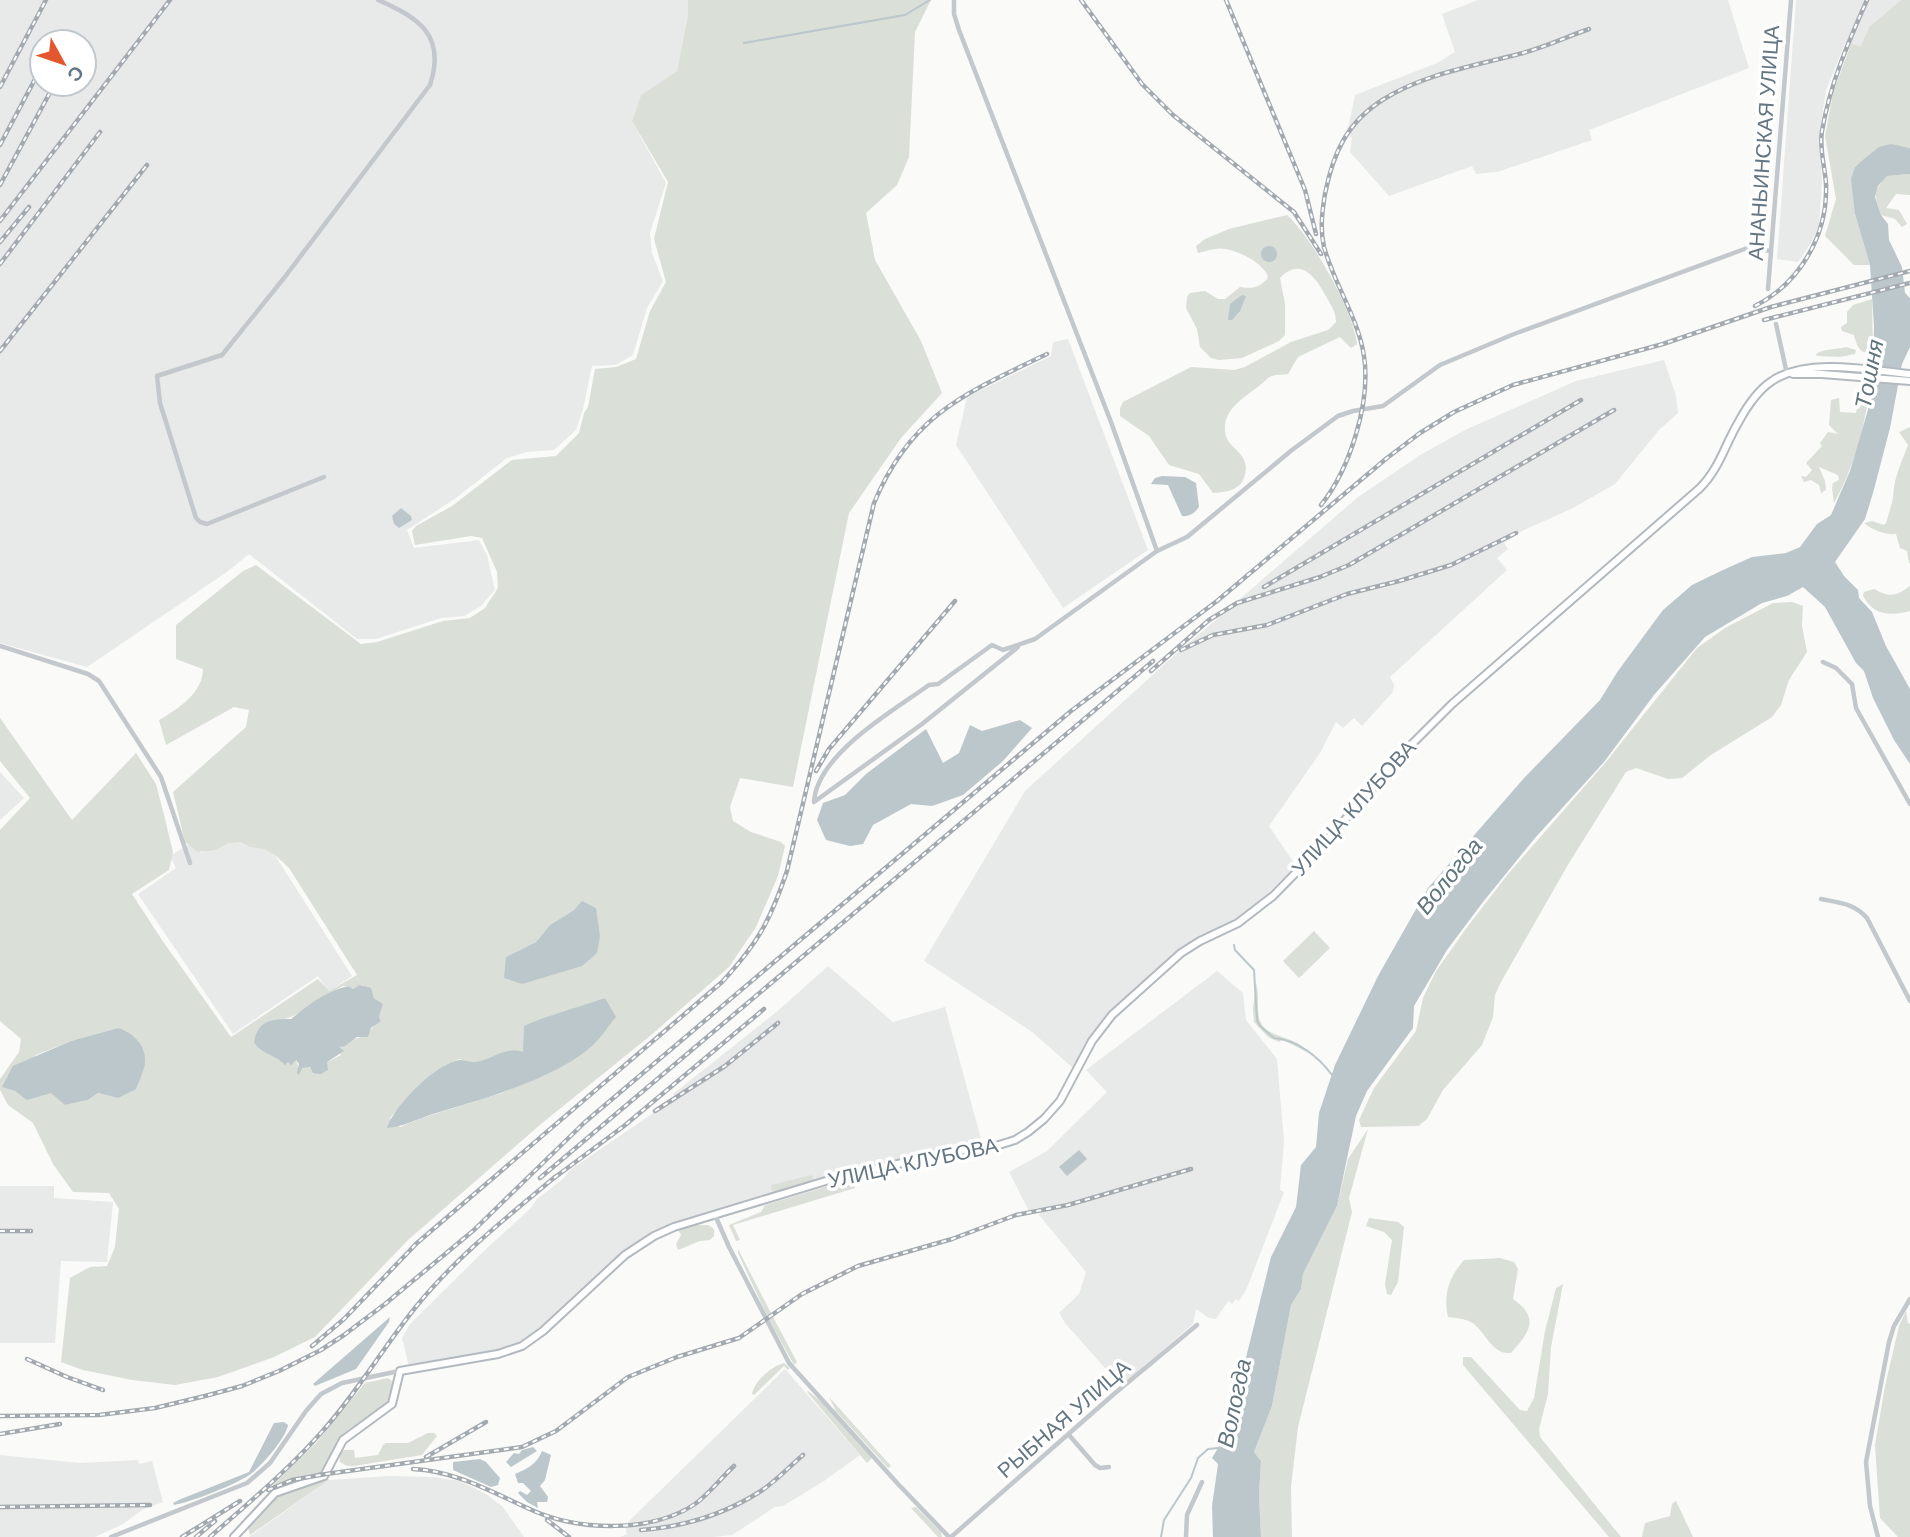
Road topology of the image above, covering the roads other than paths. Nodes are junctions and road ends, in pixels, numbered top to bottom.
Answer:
1 (378, 0) edge
2 (954, 0) edge
3 (1791, 0) edge
4 (1770, 251) junction
5 (1768, 289) dead end
6 (1776, 324) dead end
7 (1863, 373) junction
8 (1787, 374) junction
9 (1910, 374) edge
10 (1910, 382) edge
11 (324, 477) dead end
12 (1157, 551) junction
13 (0, 646) edge
14 (1018, 647) junction
15 (1823, 662) dead end
16 (1910, 804) edge
17 (190, 863) dead end
18 (1821, 899) dead end
19 (1910, 1001) edge
20 (715, 1215) junction
21 (1910, 1299) edge
22 (1197, 1325) dead end
23 (400, 1371) junction
24 (1069, 1435) junction
25 (1109, 1467) dead end
26 (1202, 1482) dead end
27 (111, 1537) edge
28 (234, 1537) edge
29 (950, 1537) edge
30 (1186, 1537) edge
31 (1878, 1537) edge

1 - 11 street
2 - 12 street
3 - 4 street, АНАНЬИНСКАЯ УЛИЦА
4 - 5 street, АНАНЬИНСКАЯ УЛИЦА
4 - 12 street
6 - 8 street
7 - 8 main road
7 - 9 main road
7 - 10 main road
8 - 20 main road, УЛИЦА КЛУБОВА
12 - 14 street
13 - 17 street
14 - 14 street
15 - 16 street
18 - 19 street
20 - 23 main road, УЛИЦА КЛУБОВА
20 - 29 street
21 - 31 street
22 - 24 street, РЫБНАЯ УЛИЦА
23 - 27 street, УЛИЦА КЛУБОВА
23 - 28 main road
24 - 25 street
24 - 29 street, РЫБНАЯ УЛИЦА
26 - 30 street

